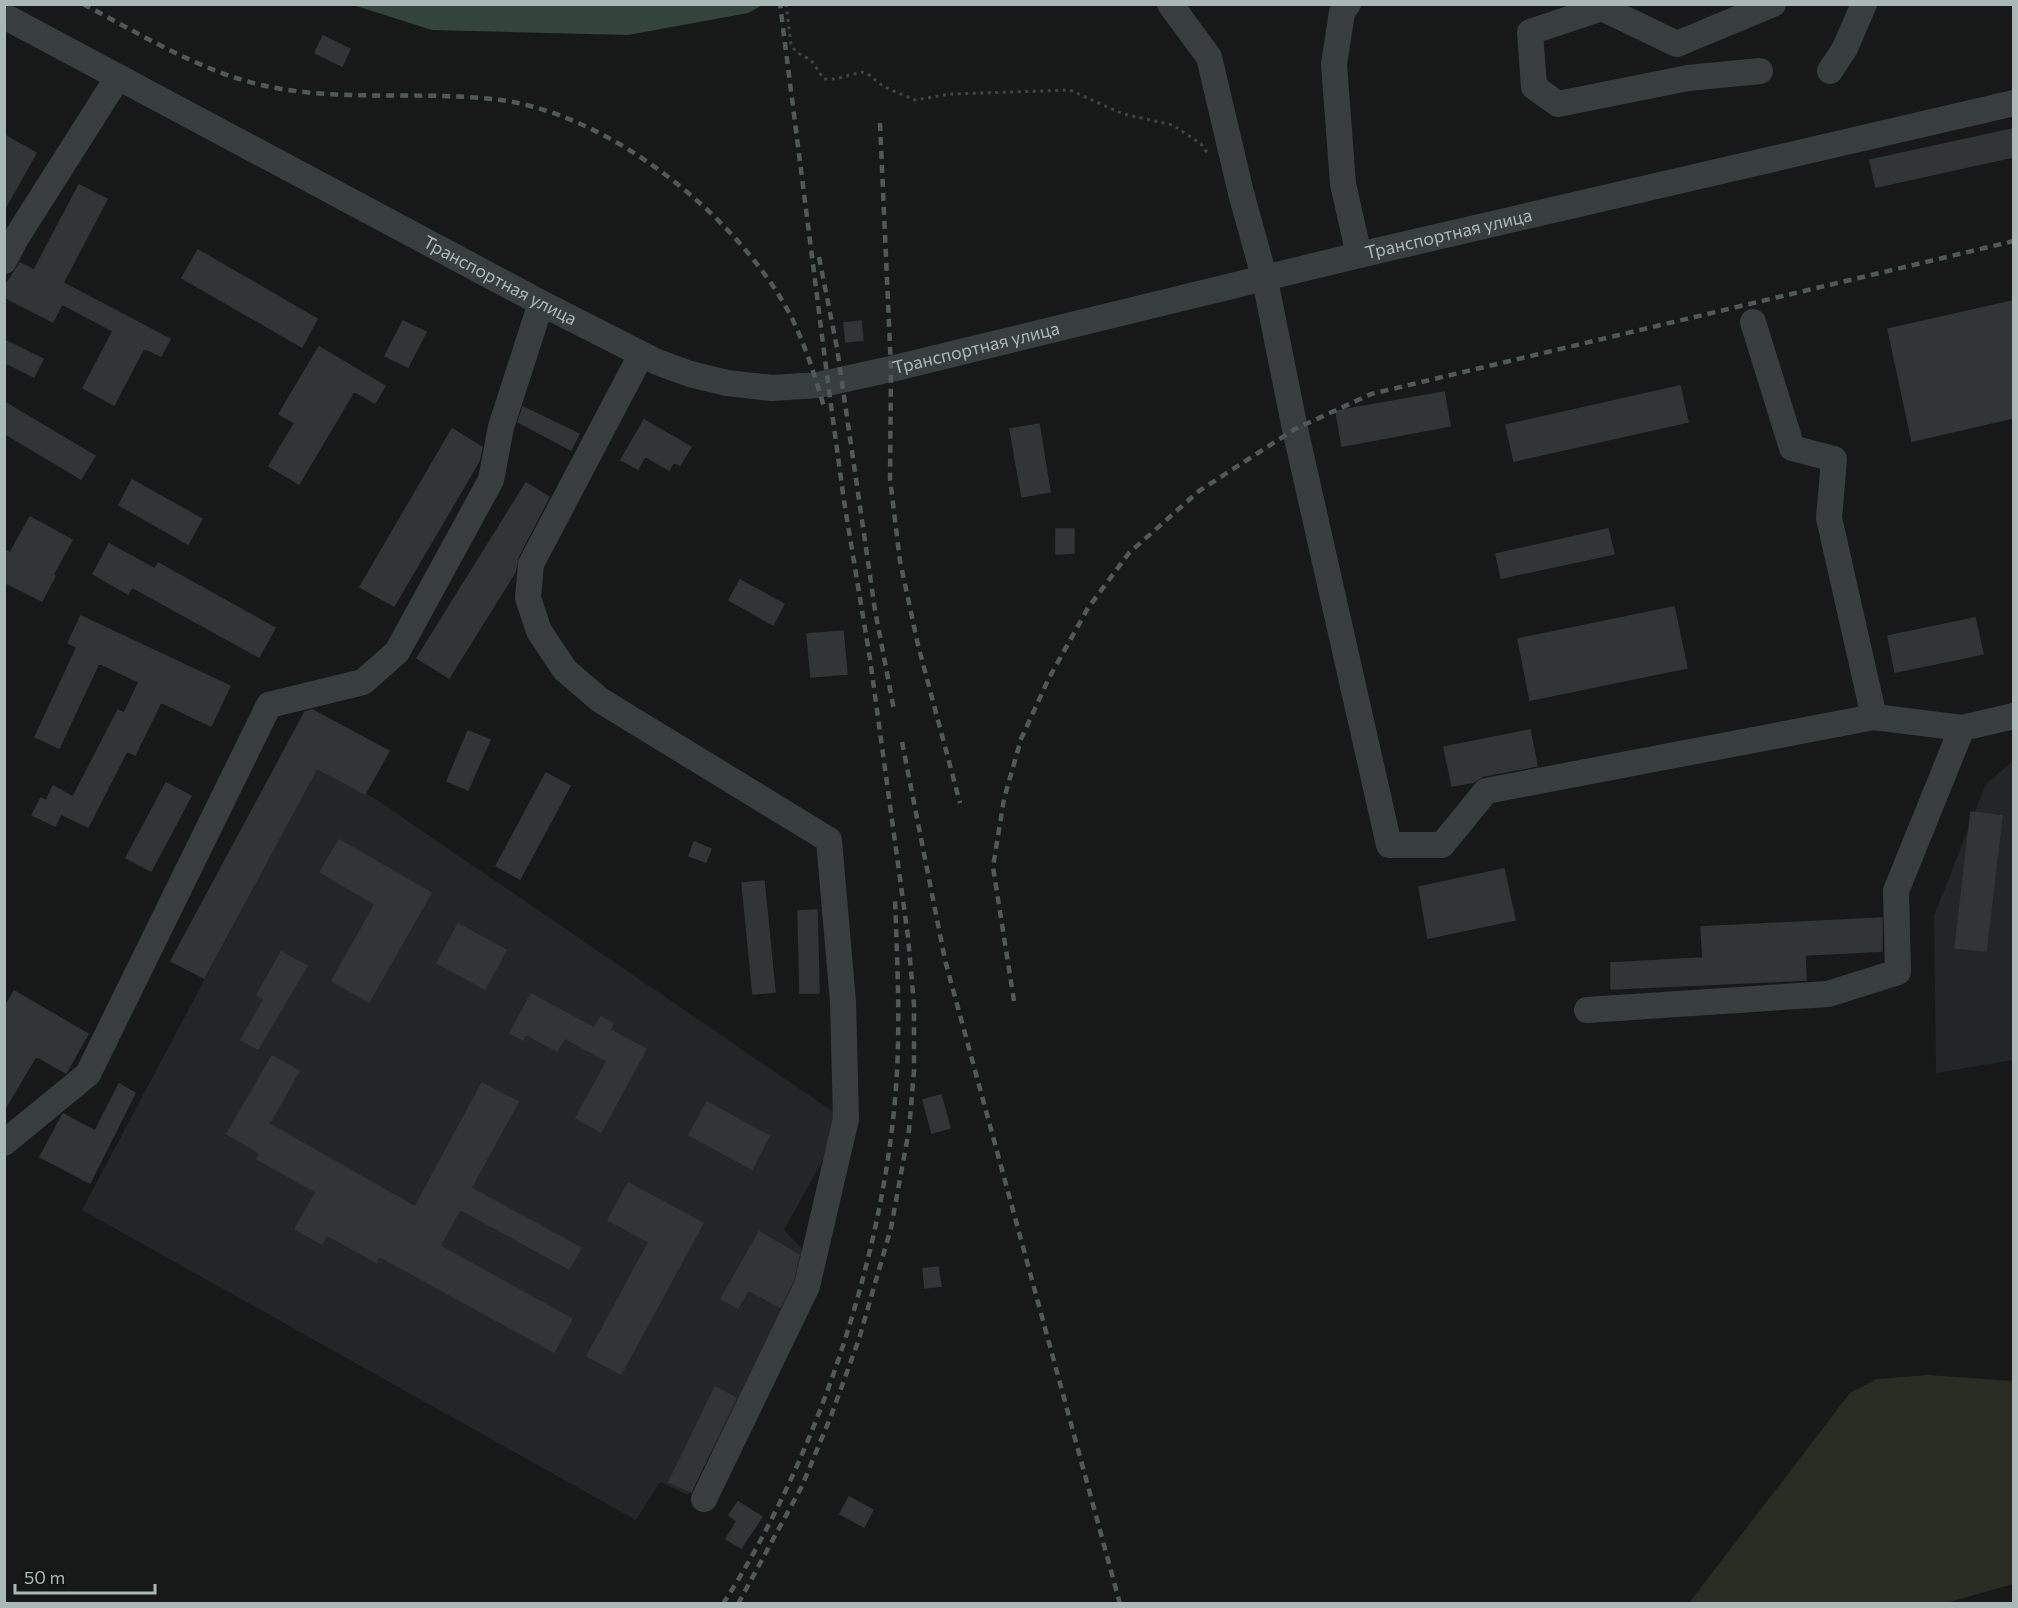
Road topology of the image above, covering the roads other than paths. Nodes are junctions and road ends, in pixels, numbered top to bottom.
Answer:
1 (1170, 4) edge
2 (1348, 4) edge
3 (1773, 4) edge
4 (1864, 4) edge
5 (1600, 6) edge
6 (4, 16) edge
7 (1677, 44) junction
8 (1760, 71) dead end
9 (1830, 71) dead end
10 (118, 77) junction
11 (1688, 78) junction
12 (2013, 103) edge
13 (1359, 255) junction
14 (4, 261) edge
15 (1265, 280) junction
16 (540, 303) junction
17 (1753, 322) dead end
18 (641, 355) junction
19 (2013, 716) edge
20 (1874, 717) junction
21 (1962, 728) junction
22 (1587, 1010) dead end
23 (4, 1143) edge
24 (704, 1499) dead end

1 - 15 street
2 - 13 street
3 - 7 street
4 - 9 street
5 - 7 street
5 - 11 street
6 - 10 street, Транспортная улица
7 - 11 street
8 - 11 street
10 - 14 street
10 - 16 street, Транспортная улица
12 - 13 street, Транспортная улица
13 - 15 street, Транспортная улица
15 - 18 street, Транспортная улица
15 - 20 street
16 - 18 street, Транспортная улица
16 - 23 street
17 - 20 street
18 - 24 street
19 - 21 street
20 - 21 street
21 - 22 street

